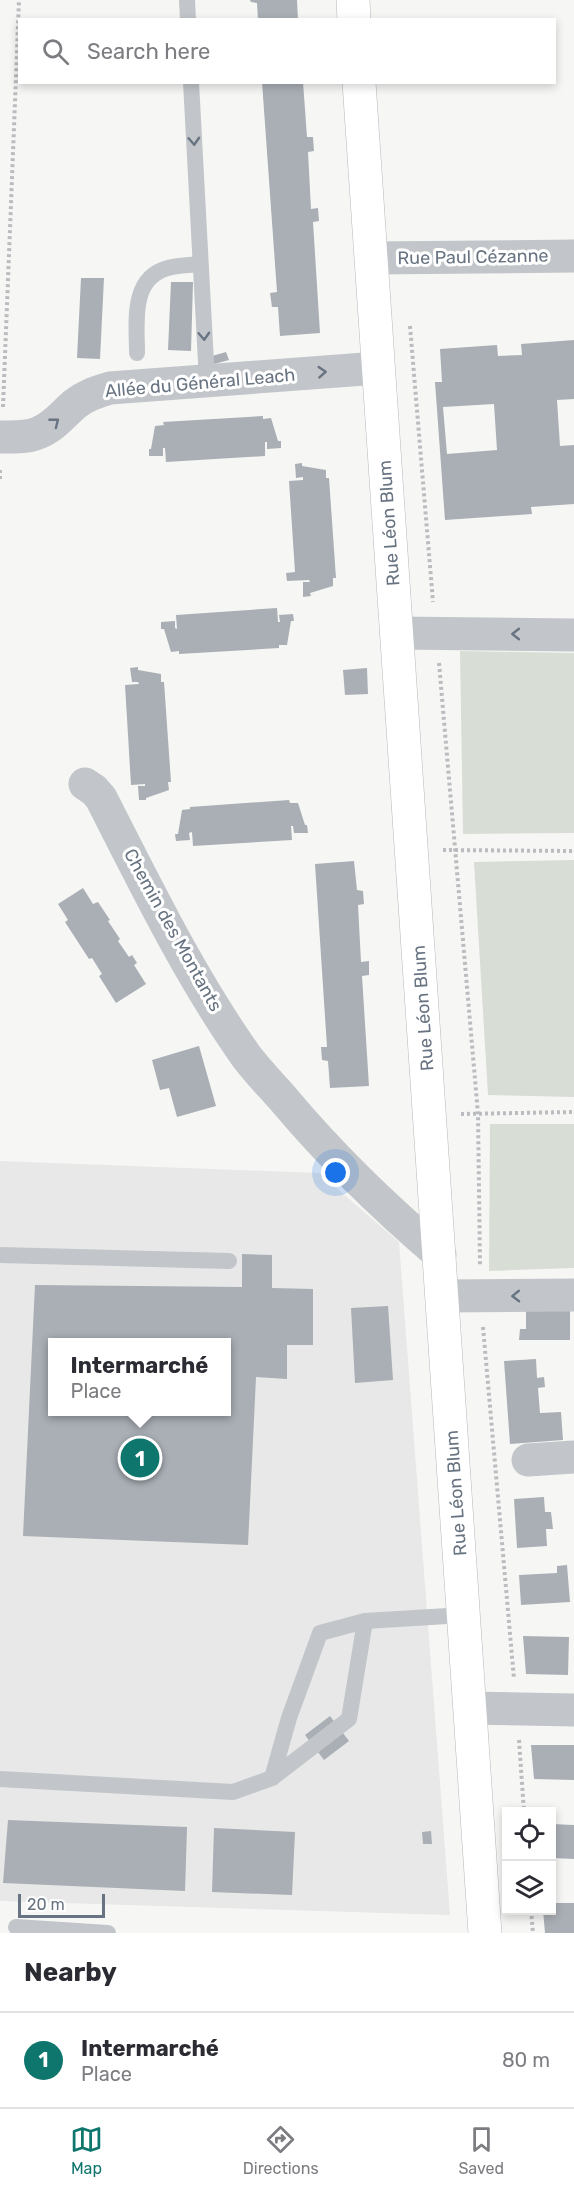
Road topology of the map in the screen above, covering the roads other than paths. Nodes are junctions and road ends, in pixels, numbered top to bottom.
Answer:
1 (187, 0) edge
2 (353, 0) edge
3 (188, 18) edge
4 (354, 18) edge
5 (191, 84) edge
6 (359, 84) edge
7 (574, 256) edge
8 (371, 258) junction
9 (200, 264) junction
10 (137, 353) dead end
11 (378, 368) junction
12 (207, 381) junction
13 (1, 437) edge
14 (397, 633) junction
15 (574, 634) edge
16 (85, 784) dead end
17 (0, 1255) edge
18 (440, 1255) junction
19 (230, 1261) dead end
20 (574, 1295) edge
21 (443, 1296) junction
22 (574, 1457) edge
23 (528, 1460) dead end
24 (464, 1615) junction
25 (365, 1621) junction
26 (470, 1708) junction
27 (574, 1710) edge
28 (272, 1778) junction
29 (0, 1779) edge
30 (16, 1927) dead end
31 (108, 1933) edge
32 (485, 1933) edge

1 - 3 lane
2 - 4 street
5 -> 9 lane
6 - 8 street, Rue Léon Blum
7 - 8 street, Rue Paul Cézanne
8 - 11 street, Rue Léon Blum
9 - 10 lane
9 -> 12 lane
12 -> 11 street, Allée du Général Leach
11 - 14 street, Rue Léon Blum
13 -> 12 street, Allée du Général Leach
15 -> 14 street
14 - 18 street, Rue Léon Blum
16 - 18 street, Chemin des Montants
17 - 19 lane
18 - 21 street, Rue Léon Blum
20 -> 21 street
21 - 24 street, Rue Léon Blum
22 - 23 street
24 - 25 lane
24 - 26 street, Rue Léon Blum
25 - 28 lane
25 - 28 lane
26 - 27 street
26 - 32 street, Rue Léon Blum
28 - 29 lane
30 - 31 lane

